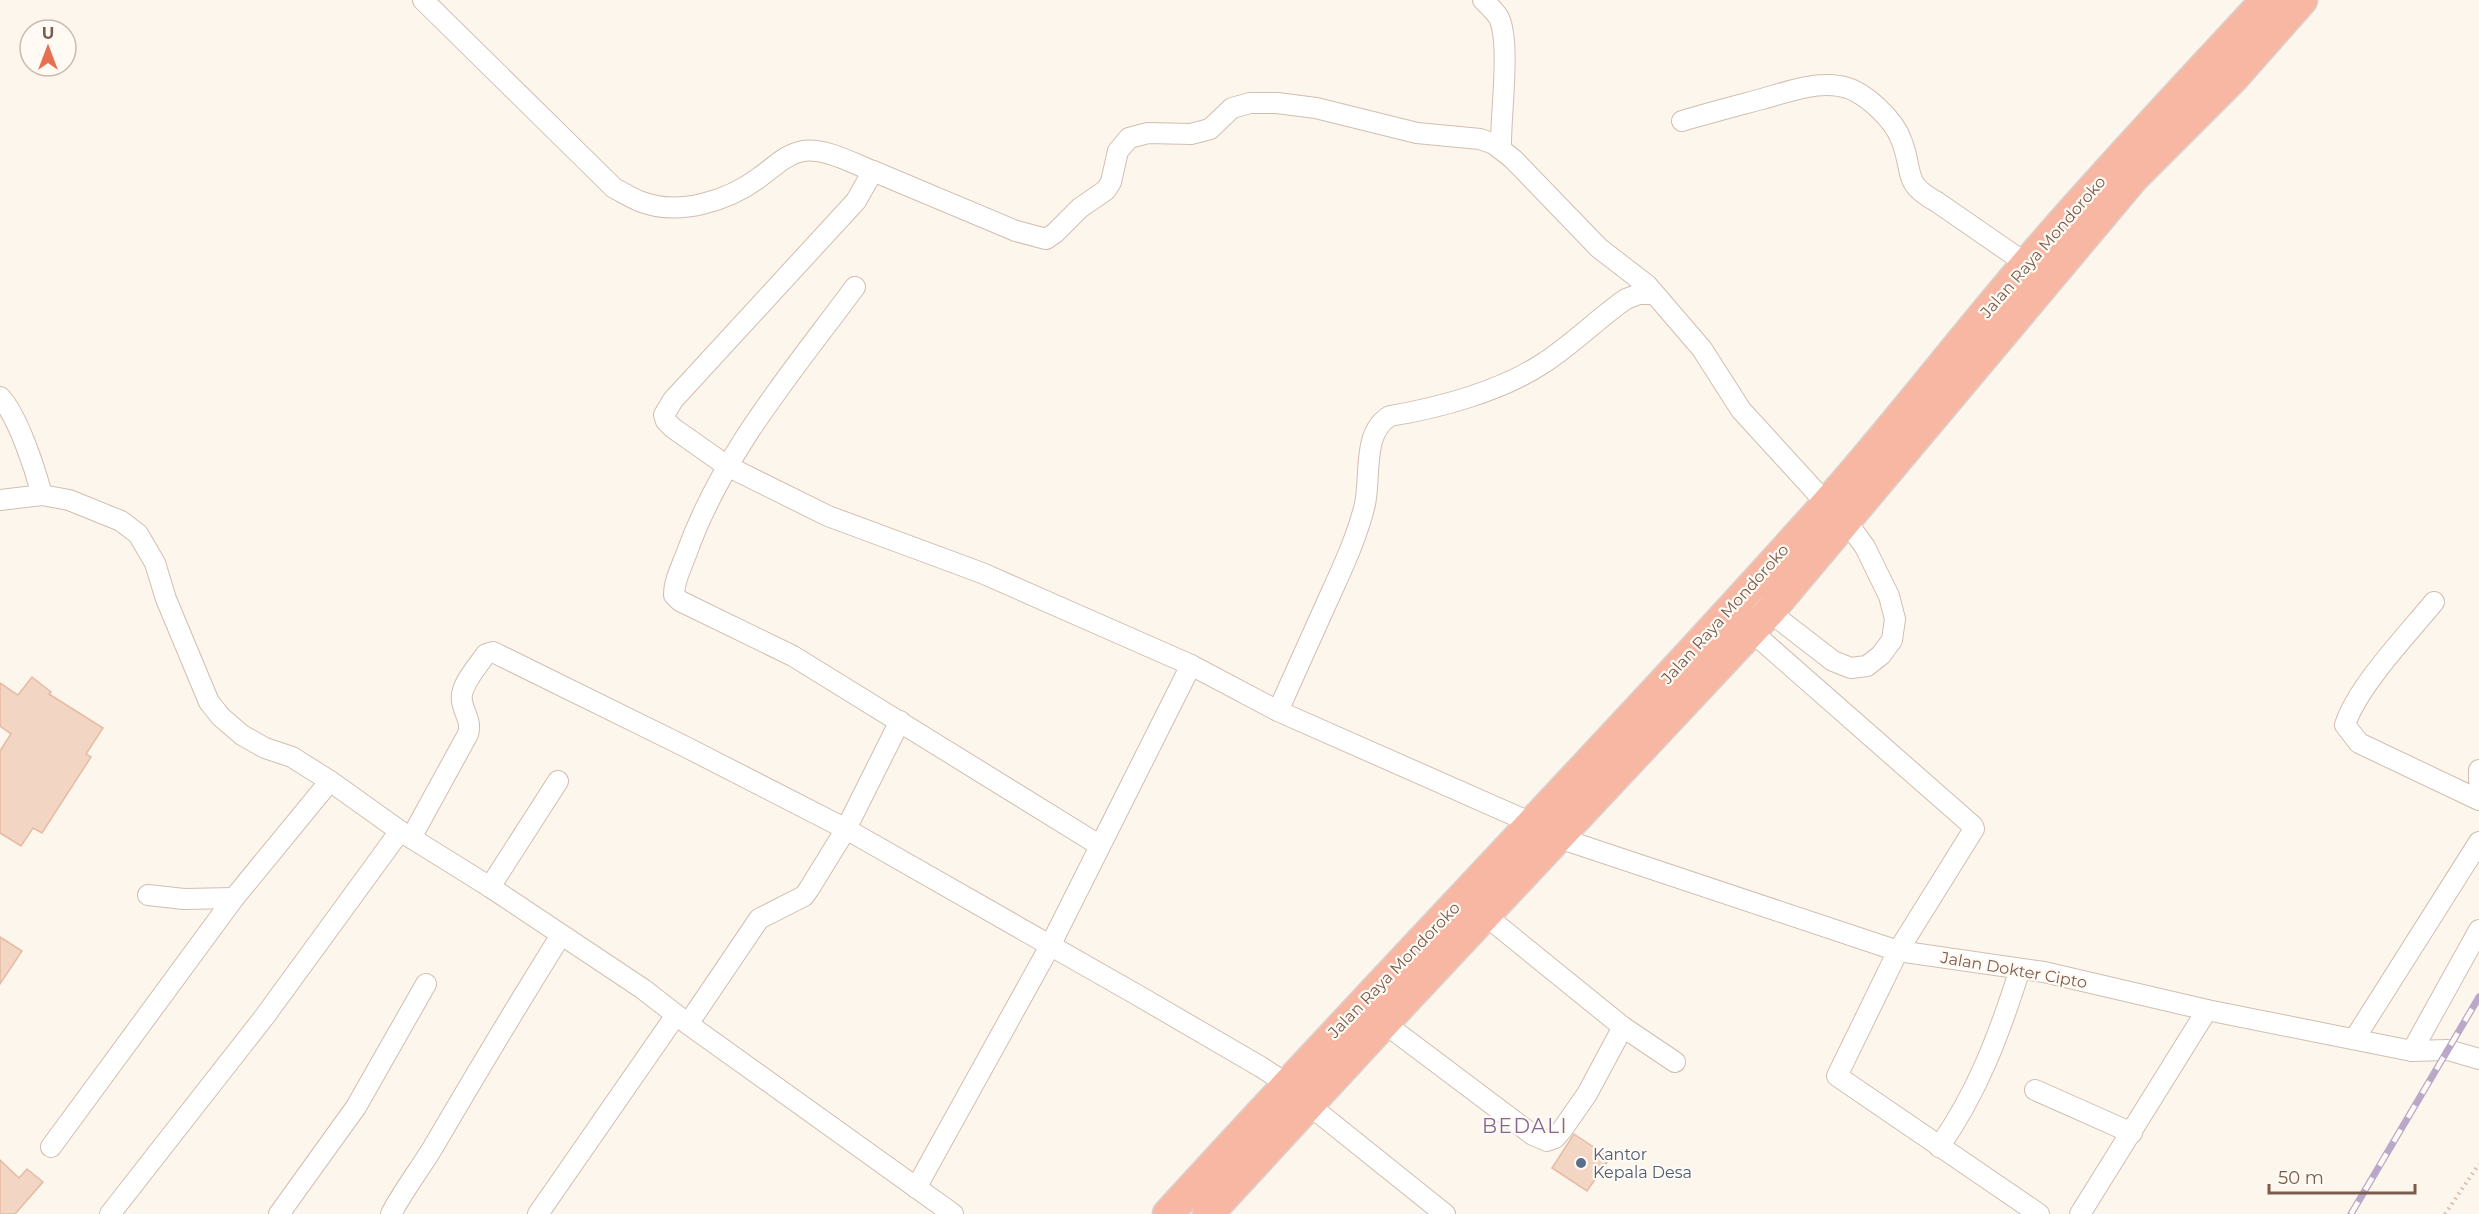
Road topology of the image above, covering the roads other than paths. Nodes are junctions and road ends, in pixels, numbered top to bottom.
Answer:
1 (423, 0) edge
2 (1483, 0) edge
3 (2292, 4) edge
4 (1682, 120) dead end
5 (1507, 154) junction
6 (873, 171) junction
7 (2037, 271) junction
8 (855, 287) dead end
9 (1654, 294) junction
10 (0, 397) edge
11 (728, 463) junction
12 (42, 495) junction
13 (0, 500) edge
14 (1837, 513) junction
15 (1744, 593) junction
16 (2434, 602) dead end
17 (1761, 621) junction
18 (1191, 665) junction
19 (1278, 711) junction
20 (900, 721) junction
21 (2479, 770) edge
22 (330, 780) junction
23 (558, 780) dead end
24 (2479, 781) edge
25 (2479, 800) edge
26 (846, 829) junction
27 (1546, 831) junction
28 (405, 835) junction
29 (2479, 842) edge
30 (1099, 845) junction
31 (490, 887) junction
32 (148, 895) dead end
33 (234, 898) junction
34 (1486, 916) junction
35 (2479, 930) edge
36 (561, 935) junction
37 (1050, 946) junction
38 (1898, 951) junction
39 (2020, 969) junction
40 (426, 984) dead end
41 (2206, 1010) junction
42 (682, 1019) junction
43 (1384, 1023) junction
44 (1623, 1027) junction
45 (2355, 1038) junction
46 (2412, 1051) junction
47 (2479, 1059) edge
48 (1675, 1062) dead end
49 (1287, 1084) junction
50 (2035, 1090) dead end
51 (1309, 1105) junction
52 (2132, 1132) junction
53 (51, 1147) dead end
54 (1939, 1147) junction
55 (916, 1188) junction
56 (111, 1214) edge
57 (279, 1214) edge
58 (391, 1214) edge
59 (538, 1214) edge
60 (953, 1214) edge
61 (1168, 1214) edge
62 (1208, 1214) edge
63 (1445, 1214) edge
64 (2038, 1214) edge
65 (2080, 1214) edge

1 - 6 street
2 - 5 street
3 - 7 highway, Jalan Raya Mondoroko
4 - 7 street
5 - 6 street
5 - 9 street
6 - 11 street, Jalan Dokter Cipto
7 - 14 highway, Jalan Raya Mondoroko
8 - 11 street
9 - 14 street
9 - 19 street
10 - 12 street
11 - 18 street, Jalan Dokter Cipto
11 - 20 street
12 - 13 street
12 - 22 street
14 - 15 highway, Jalan Raya Mondoroko
14 - 17 highway, Jalan Raya Mondoroko
14 - 17 street
15 - 17 street
15 - 27 highway, Jalan Raya Mondoroko
16 - 25 street
17 - 27 highway, Jalan Raya Mondoroko
17 - 38 street
18 - 19 street, Jalan Dokter Cipto
18 - 30 street
19 - 27 street, Jalan Dokter Cipto
20 - 26 street
20 - 30 street
21 - 24 street
22 - 28 street
22 - 33 street
23 - 31 street
26 - 28 street
26 - 37 street
26 - 42 street
27 - 34 highway, Jalan Raya Mondoroko
27 - 38 street, Jalan Dokter Cipto
27 - 49 highway, Jalan Raya Mondoroko
28 - 31 street
28 - 56 street
29 - 45 street
30 - 37 street
31 - 36 street
32 - 33 street
33 - 53 street
34 - 43 highway, Jalan Raya Mondoroko
34 - 44 street
35 - 46 street
36 - 42 street
36 - 58 street
37 - 49 street
37 - 55 street
38 - 39 street, Jalan Dokter Cipto
38 - 54 street
39 - 41 street, Jalan Dokter Cipto
39 - 54 street
40 - 57 street
41 - 45 street, Jalan Dokter Cipto
41 - 52 street
42 - 55 street
42 - 59 street
43 - 44 street
43 - 51 highway, Jalan Raya Mondoroko
44 - 48 street
45 - 46 street, Jalan Dokter Cipto
46 - 47 street, Jalan Dokter Cipto
49 - 61 highway, Jalan Raya Mondoroko
50 - 52 street
51 - 62 highway, Jalan Raya Mondoroko
51 - 63 street
52 - 65 street
54 - 64 street
55 - 60 street

